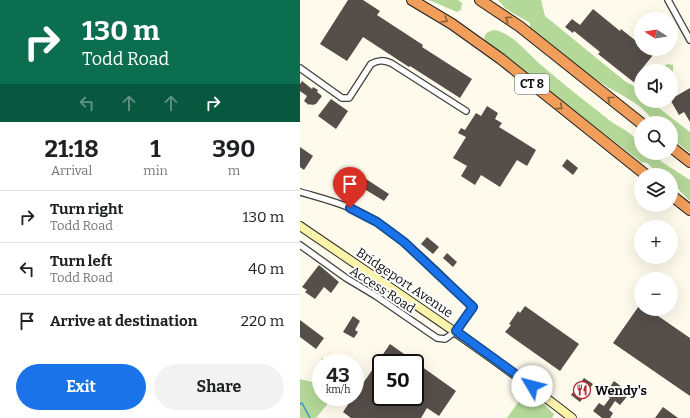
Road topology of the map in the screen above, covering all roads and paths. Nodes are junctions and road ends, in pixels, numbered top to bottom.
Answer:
1 (412, 0) edge
2 (480, 0) edge
3 (668, 0) edge
4 (690, 40) edge
5 (300, 68) edge
6 (466, 111) dead end
7 (634, 117) edge
8 (678, 153) edge
9 (690, 162) edge
10 (637, 168) edge
11 (300, 192) edge
12 (678, 201) edge
13 (690, 210) edge
14 (300, 226) edge
15 (300, 245) edge
16 (456, 331) junction
17 (572, 418) edge

1 -> 10 highway, CT 8
7 -> 2 highway, CT 8
3 - 4 street
5 - 6 street
8 - 9 highway
11 - 16 street
12 - 13 highway
14 - 16 main road, Bridgeport Avenue
15 - 16 street, Access Road
16 - 17 main road, Bridgeport Avenue

